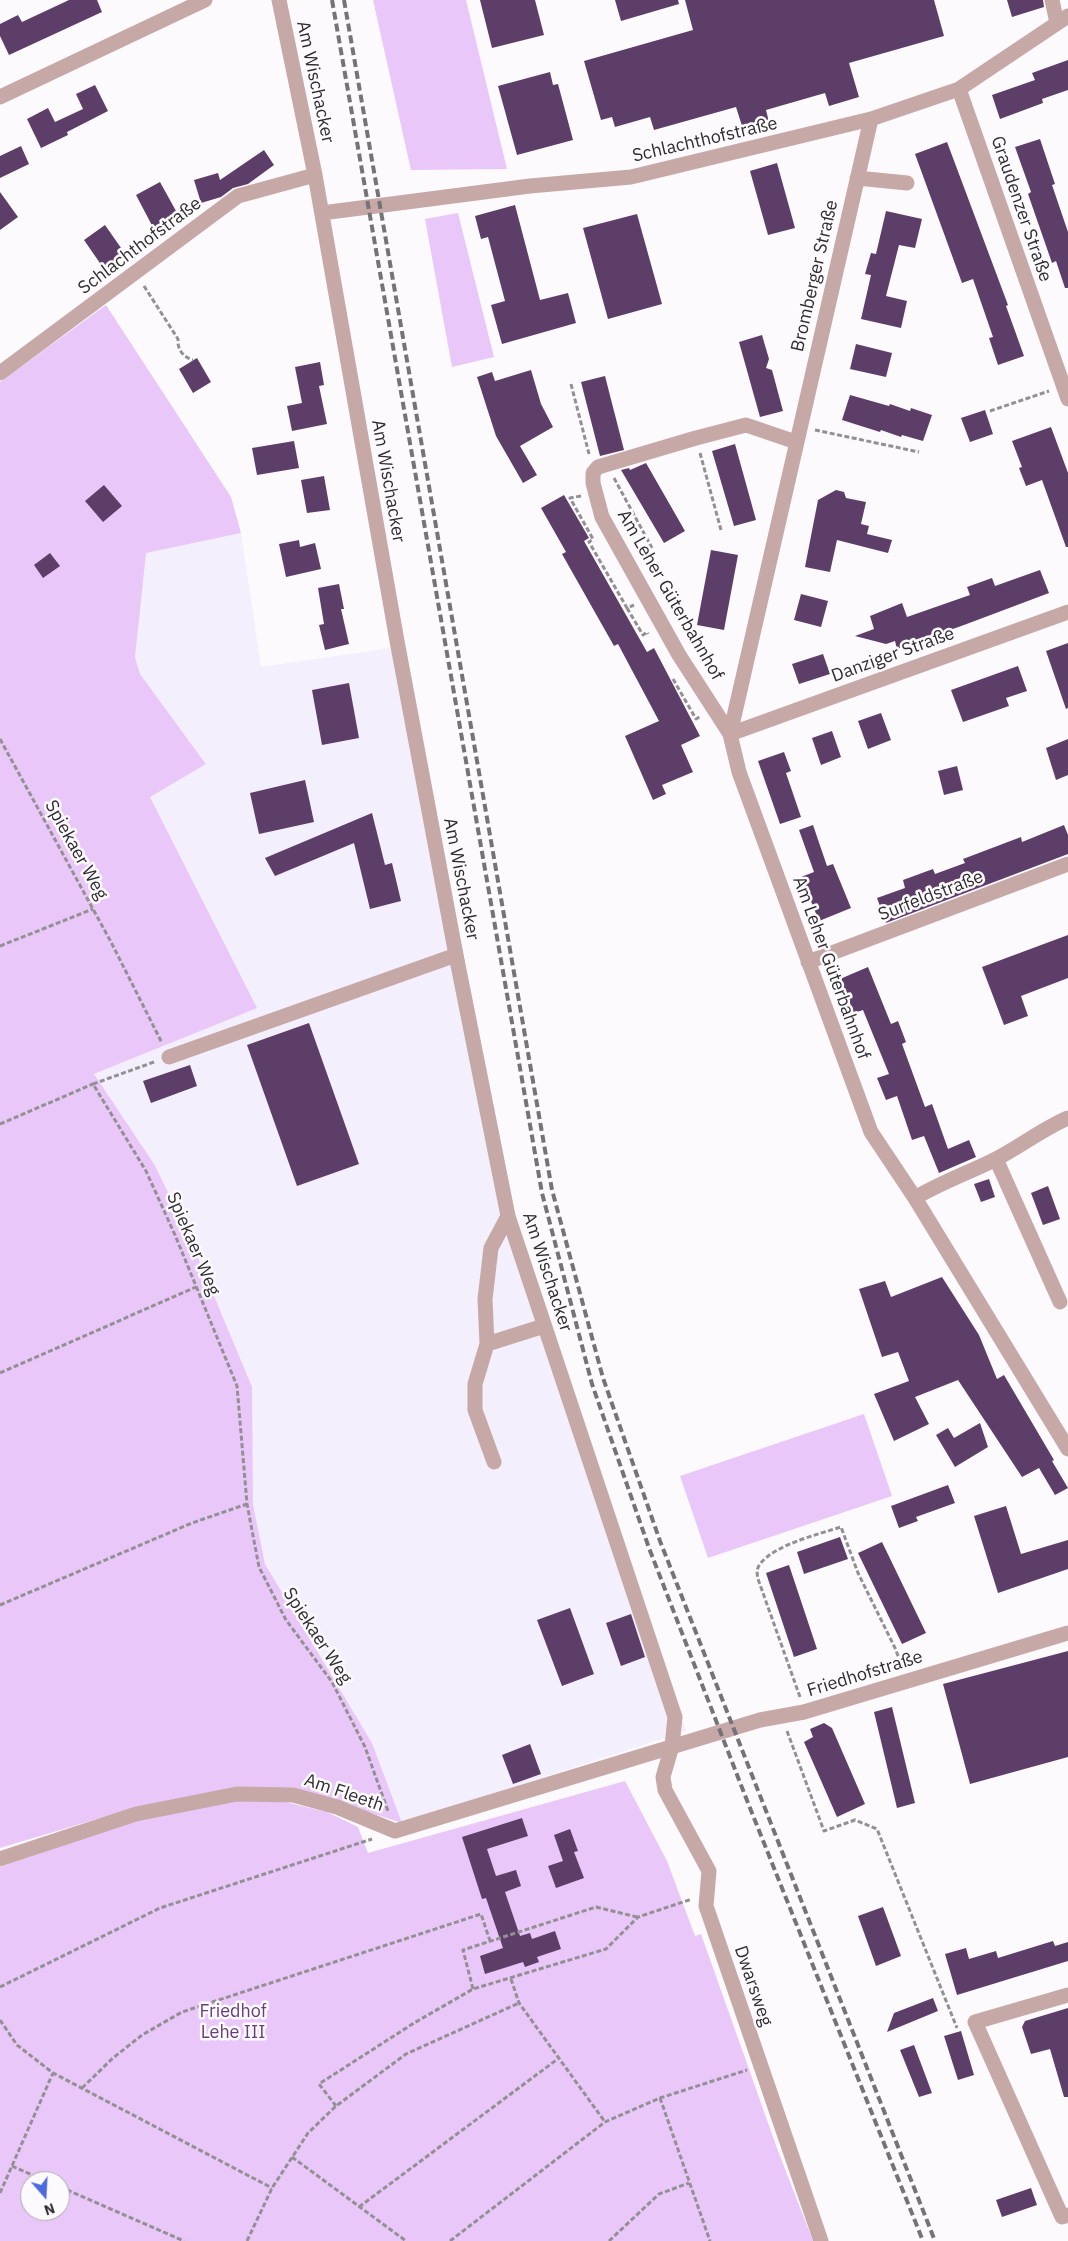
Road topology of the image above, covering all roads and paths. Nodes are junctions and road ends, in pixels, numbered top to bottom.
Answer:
1 (205, 0) edge
2 (279, 0) edge
3 (1052, 0) edge
4 (1063, 19) edge
5 (959, 89) junction
6 (0, 97) edge
7 (871, 119) junction
8 (315, 175) junction
9 (857, 178) junction
10 (908, 183) dead end
11 (322, 213) junction
12 (136, 272) junction
13 (193, 360) dead end
14 (0, 374) edge
15 (571, 384) dead end
16 (1066, 392) edge
17 (990, 412) dead end
18 (800, 427) junction
19 (696, 438) junction
20 (796, 442) junction
21 (919, 452) dead end
22 (602, 466) junction
23 (570, 498) dead end
24 (721, 530) dead end
25 (652, 548) dead end
26 (648, 598) junction
27 (627, 608) junction
28 (1068, 612) edge
29 (651, 639) dead end
30 (730, 734) junction
31 (0, 739) edge
32 (1068, 864) edge
33 (93, 909) junction
34 (0, 946) edge
35 (456, 955) junction
36 (808, 962) junction
37 (169, 1056) junction
38 (92, 1084) junction
39 (1067, 1122) edge
40 (0, 1124) edge
41 (996, 1159) junction
42 (915, 1198) junction
43 (508, 1216) junction
44 (197, 1287) junction
45 (1060, 1302) dead end
46 (544, 1326) junction
47 (487, 1344) junction
48 (0, 1373) edge
49 (1068, 1449) edge
50 (494, 1462) dead end
51 (247, 1504) junction
52 (0, 1605) edge
53 (1068, 1633) edge
54 (907, 1681) junction
55 (798, 1690) dead end
56 (781, 1714) junction
57 (672, 1746) junction
58 (396, 1831) junction
59 (0, 1859) edge
60 (706, 1894) junction
61 (638, 1917) junction
62 (490, 1941) junction
63 (511, 1979) junction
64 (0, 1987) edge
65 (472, 1989) junction
66 (1068, 1995) edge
67 (519, 2003) junction
68 (0, 2020) edge
69 (957, 2028) dead end
70 (559, 2058) junction
71 (760, 2066) junction
72 (53, 2073) junction
73 (82, 2088) junction
74 (660, 2098) junction
75 (336, 2106) junction
76 (605, 2122) junction
77 (292, 2157) junction
78 (12, 2166) junction
79 (23, 2171) edge
80 (689, 2183) junction
81 (272, 2188) junction
82 (70, 2191) edge
83 (0, 2193) edge
84 (359, 2207) junction
85 (1068, 2215) edge
86 (184, 2241) edge
87 (247, 2241) edge
88 (406, 2241) edge
89 (450, 2241) edge
90 (609, 2241) edge
91 (710, 2241) edge
92 (821, 2241) edge

1 - 6 street
2 - 8 street, Am Wischacker
3 - 4 street
4 - 5 street, Schlachthofstraße
5 - 7 street, Schlachthofstraße
5 - 16 street, Graudenzer Straße
7 - 9 street, Bromberger Straße
7 - 11 street, Schlachthofstraße
8 - 11 street, Am Wischacker
8 - 12 street, Schlachthofstraße
9 - 10 street
9 - 18 street, Bromberger Straße
11 - 35 street, Am Wischacker
12 - 13 path
12 - 14 street, Schlachthofstraße
15 - 22 path
16 - 17 path
18 - 20 street, Bromberger Straße
18 - 21 path
19 - 20 street
19 - 22 street
19 - 24 path
20 - 30 street, Bromberger Straße
22 - 25 path
22 - 26 street, Am Leher Güterbahnhof
23 - 27 path
26 - 27 path
26 - 30 street, Am Leher Güterbahnhof
27 - 29 path
28 - 30 street, Danziger Straße
30 - 36 street, Am Leher Güterbahnhof
31 - 33 path, Spiekaer Weg
32 - 36 street, Surfeldstraße
33 - 34 path
33 - 37 path, Spiekaer Weg
35 - 37 street
35 - 43 street, Am Wischacker
36 - 42 street, Am Leher Güterbahnhof
37 - 38 path
38 - 40 path
38 - 44 path, Spiekaer Weg
39 - 41 street
41 - 42 street
41 - 45 street
42 - 49 street, Am Leher Güterbahnhof
43 - 46 street, Am Wischacker
43 - 47 street
44 - 48 path
44 - 51 path, Spiekaer Weg
46 - 47 street
46 - 57 street, Am Wischacker
47 - 50 street
51 - 52 path
51 - 58 path, Spiekaer Weg
53 - 54 street, Friedhofstraße
54 - 55 path
54 - 56 street, Friedhofstraße
56 - 57 street, Friedhofstraße
56 - 69 path
57 - 58 street, Am Fleeth
57 - 60 street, Dwarsweg
58 - 59 street, Am Fleeth
58 - 64 path
60 - 61 path
60 - 71 street, Dwarsweg
61 - 62 path
61 - 63 path
62 - 65 path
62 - 73 path
63 - 65 path
63 - 67 path
65 - 75 path
66 - 85 street
67 - 70 path
67 - 75 path
68 - 72 path
70 - 76 path
70 - 84 path
71 - 74 path
71 - 92 street, Dwarsweg
72 - 73 path
72 - 78 path
73 - 81 path
74 - 76 path
74 - 80 path
75 - 77 path
76 - 89 path
77 - 81 path
77 - 84 path
78 - 79 path
78 - 83 path
80 - 90 path
80 - 91 path
81 - 87 path
82 - 86 path
84 - 88 path

